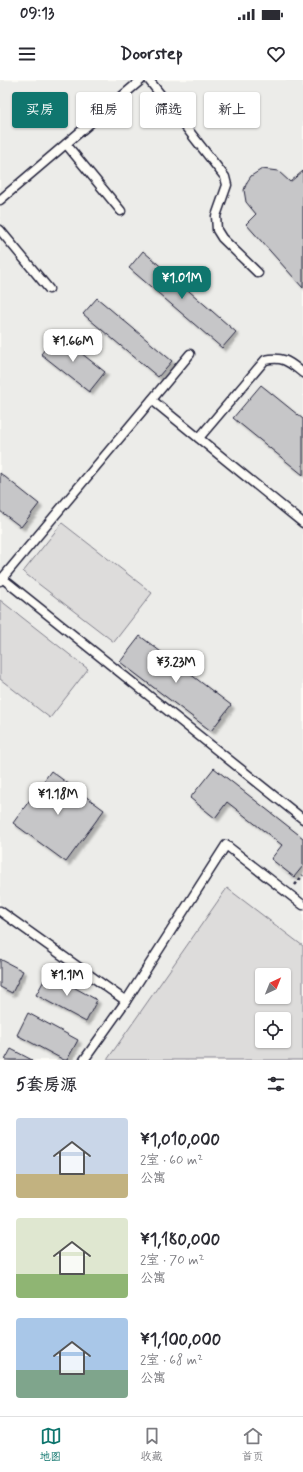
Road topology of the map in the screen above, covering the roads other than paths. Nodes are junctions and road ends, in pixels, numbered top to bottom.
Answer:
1 (141, 80) edge
2 (149, 80) edge
3 (66, 144) junction
4 (0, 200) edge
5 (121, 211) dead end
6 (0, 230) edge
7 (258, 273) dead end
8 (49, 289) dead end
9 (190, 354) dead end
10 (303, 373) edge
11 (152, 400) junction
12 (199, 438) junction
13 (303, 523) edge
14 (1, 580) edge
15 (303, 819) edge
16 (303, 905) edge
17 (0, 911) edge
18 (126, 1001) junction
19 (84, 1060) edge

1 - 3 lane
2 - 7 lane
3 - 4 lane
3 - 5 lane
6 - 8 lane
9 - 11 lane
10 - 12 lane
11 - 12 lane
11 - 14 lane
12 - 13 lane
14 - 15 lane
16 - 18 lane
17 - 18 lane
18 - 19 lane

